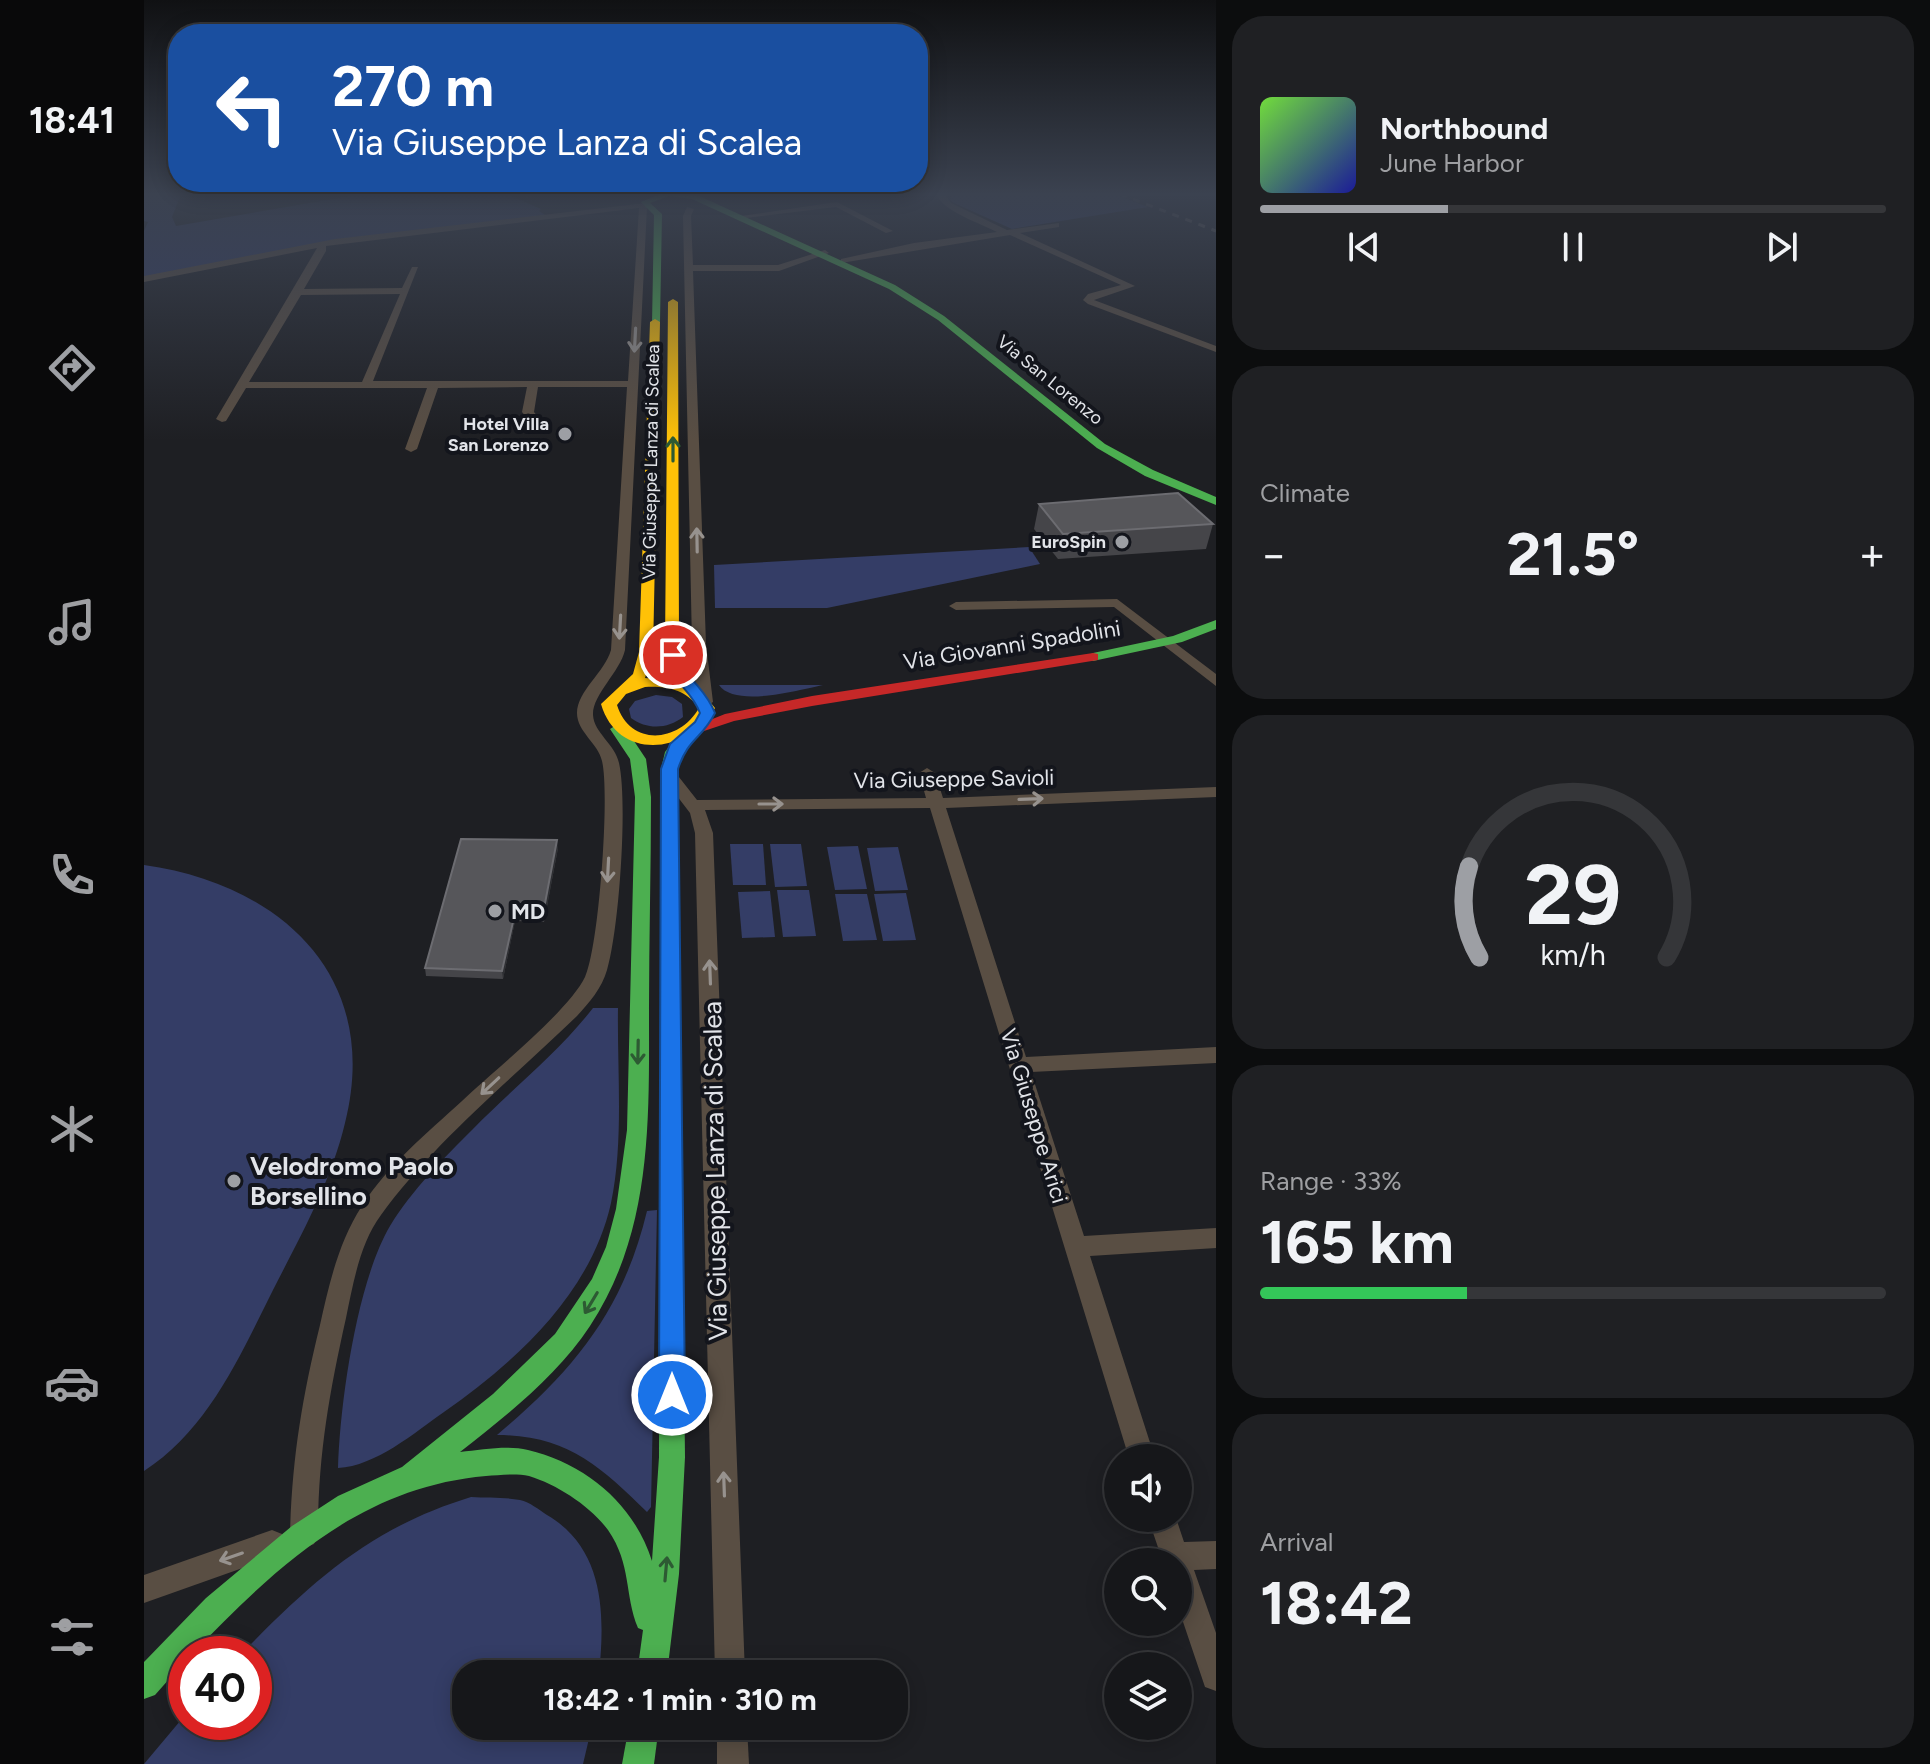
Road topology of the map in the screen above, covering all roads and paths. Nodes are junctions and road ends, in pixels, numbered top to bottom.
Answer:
1 (307, 276) edge
2 (412, 276) edge
3 (643, 276) edge
4 (656, 276) edge
5 (673, 276) edge
6 (690, 276) edge
7 (871, 276) edge
8 (1108, 276) edge
9 (405, 291) junction
10 (298, 292) junction
11 (1216, 349) edge
12 (434, 384) junction
13 (533, 384) junction
14 (632, 384) junction
15 (242, 385) junction
16 (366, 385) junction
17 (222, 419) dead end
18 (528, 430) dead end
19 (411, 449) dead end
20 (1216, 501) edge
21 (673, 541) junction
22 (622, 574) junction
23 (698, 579) junction
24 (956, 606) dead end
25 (647, 624) junction
26 (1216, 624) edge
27 (1169, 642) junction
28 (1216, 658) edge
29 (1190, 659) junction
30 (1216, 681) edge
31 (627, 688) junction
32 (700, 696) junction
33 (812, 701) junction
34 (618, 729) junction
35 (692, 732) junction
36 (927, 773) dead end
37 (669, 775) junction
38 (1216, 792) edge
39 (938, 803) junction
40 (693, 805) junction
41 (605, 904) junction
42 (641, 904) junction
43 (1216, 1055) edge
44 (1018, 1065) junction
45 (1216, 1238) edge
46 (1074, 1247) junction
47 (1137, 1444) edge
48 (412, 1474) junction
49 (306, 1533) junction
50 (1216, 1555) edge
51 (1192, 1559) edge
52 (144, 1589) edge
53 (1192, 1605) edge
54 (649, 1660) edge
55 (651, 1660) edge
56 (730, 1660) edge
57 (1216, 1676) edge
58 (144, 1684) edge
59 (642, 1740) edge
60 (732, 1740) edge
61 (638, 1764) edge
62 (733, 1764) edge

1 - 10 street
2 - 9 street
3 -> 14 street, Via Giuseppe Lanza di Scalea
4 - 25 street, Via Giuseppe Lanza di Scalea
21 -> 5 street, Via Giuseppe Lanza di Scalea
23 -> 6 street, Via Giuseppe Lanza di Scalea
7 - 20 street, Via San Lorenzo
8 - 11 street
9 - 10 street
9 - 16 street
10 - 15 street
12 - 13 street
12 - 16 street
12 - 19 street
13 - 14 street
13 - 18 street
14 - 22 street, Via Giuseppe Lanza di Scalea
15 - 16 street
15 - 17 street
21 - 23 street, Via Giuseppe Lanza di Scalea
21 - 32 street, Via Giuseppe Lanza di Scalea
22 - 25 street, Via Giuseppe Lanza di Scalea
22 -> 41 street, Via Giuseppe Lanza di Scalea
23 - 32 street, Via Giuseppe Lanza di Scalea
24 - 27 street
25 - 31 street, Via Giuseppe Lanza di Scalea
26 - 27 street, Via Giovanni Spadolini
27 - 29 street
27 - 33 street, Via Giovanni Spadolini
28 - 29 street
29 - 30 street
31 - 32 street, Via Giovanni Spadolini
31 - 34 street, Via Giuseppe Lanza di Scalea
32 - 33 street, Via Giovanni Spadolini
32 - 35 street, Via Giuseppe Lanza di Scalea
33 - 35 street, Via Giovanni Spadolini
34 - 35 street, Via Giovanni Spadolini
34 - 42 street
35 - 37 street, Via Giuseppe Lanza di Scalea
36 - 39 street, Via Giuseppe Arici
37 - 40 street, Via Giuseppe Lanza di Scalea
55 -> 37 street, Via Giuseppe Lanza di Scalea
39 -> 38 street, Via Giuseppe Savioli
40 -> 39 street, Via Giuseppe Savioli
39 - 44 street, Via Giuseppe Arici
56 -> 40 street, Via Giuseppe Lanza di Scalea
41 - 42 street
41 -> 49 street, Via Giuseppe Lanza di Scalea
42 -> 48 street
43 - 44 street
44 - 46 street, Via Giuseppe Arici
45 - 46 street
46 - 47 street, Via Giuseppe Arici
48 - 49 street
48 - 54 street
49 -> 52 street
49 - 58 street
50 - 51 street
53 - 57 street
59 - 61 street
60 - 62 street

